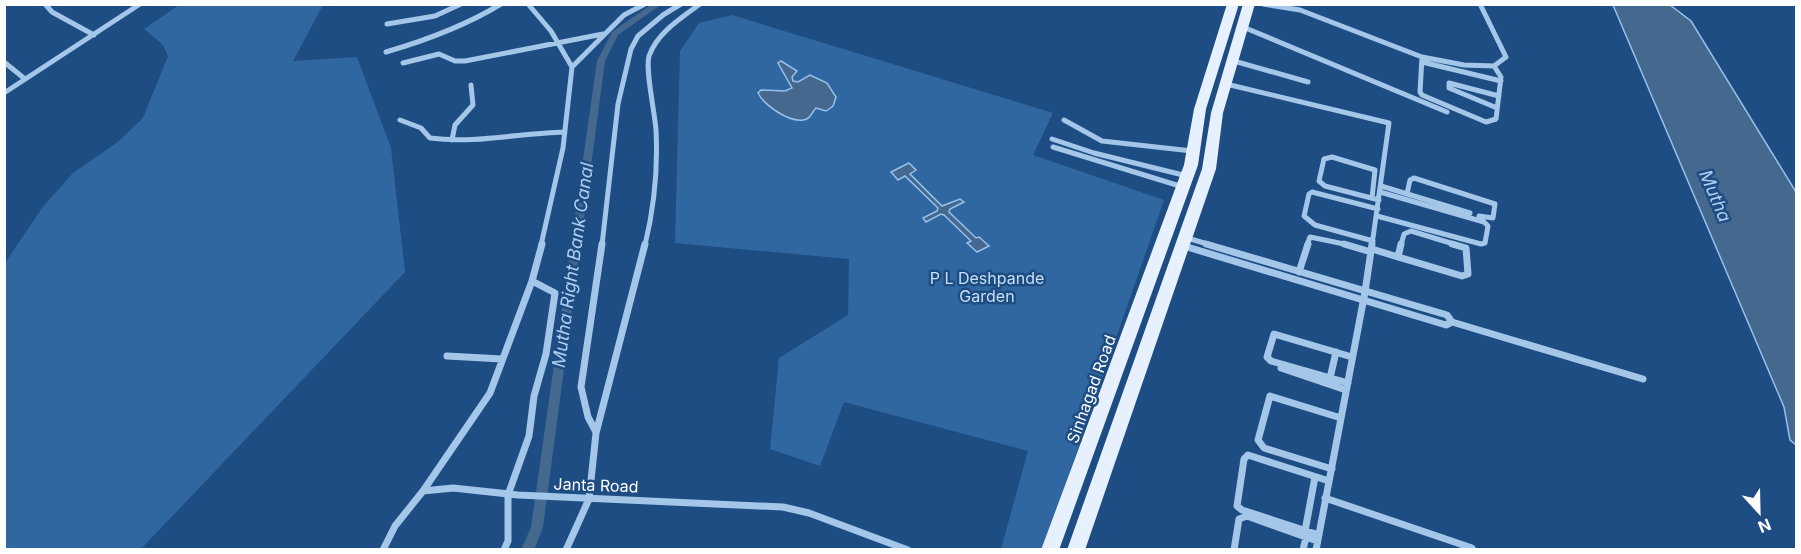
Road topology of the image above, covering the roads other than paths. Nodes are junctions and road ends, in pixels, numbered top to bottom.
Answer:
1 (45, 4) edge
2 (140, 4) edge
3 (461, 4) edge
4 (501, 4) edge
5 (528, 4) edge
6 (631, 4) edge
7 (645, 4) edge
8 (681, 4) edge
9 (700, 4) edge
10 (1233, 4) edge
11 (1249, 4) edge
12 (1263, 4) edge
13 (1480, 4) edge
14 (1300, 7) edge
15 (636, 10) junction
16 (387, 24) dead end
17 (1243, 27) junction
18 (603, 34) junction
19 (94, 35) junction
20 (558, 43) junction
21 (386, 52) dead end
22 (1422, 59) junction
23 (1234, 60) junction
24 (4, 62) edge
25 (403, 63) dead end
26 (1494, 66) junction
27 (572, 67) junction
28 (25, 79) junction
29 (1501, 81) junction
30 (1308, 82) dead end
31 (1226, 84) junction
32 (471, 86) dead end
33 (4, 93) edge
34 (1499, 96) junction
35 (1497, 108) junction
36 (1447, 112) dead end
37 (400, 120) dead end
38 (1064, 120) dead end
39 (565, 132) junction
40 (1052, 139) dead end
41 (452, 140) junction
42 (1053, 147) dead end
43 (1193, 151) junction
44 (1186, 181) junction
45 (1381, 189) junction
46 (1407, 194) junction
47 (1376, 199) junction
48 (1377, 212) junction
49 (1167, 236) junction
50 (1373, 241) junction
51 (1185, 242) junction
52 (1371, 251) junction
53 (1398, 256) junction
54 (1299, 272) junction
55 (532, 281) junction
56 (1365, 292) junction
57 (1363, 302) junction
58 (1452, 322) junction
59 (1336, 352) junction
60 (447, 356) dead end
61 (1352, 357) junction
62 (502, 359) junction
63 (1276, 366) dead end
64 (1330, 378) junction
65 (1643, 379) dead end
66 (1347, 386) junction
67 (1271, 391) dead end
68 (1341, 416) junction
69 (596, 433) junction
70 (1332, 470) junction
71 (1315, 477) junction
72 (1329, 481) junction
73 (423, 491) junction
74 (508, 495) junction
75 (1325, 498) junction
76 (589, 499) junction
77 (1305, 534) junction
78 (1318, 538) junction
79 (1472, 548) dead end
80 (383, 549) edge
81 (504, 549) edge
82 (566, 549) edge
83 (908, 549) edge
84 (1050, 549) edge
85 (1076, 549) edge
86 (1234, 549) edge
87 (1303, 549) edge
88 (1316, 549) edge

1 - 19 street
2 - 19 street
3 - 16 street
4 - 21 street
5 - 20 street
6 - 15 street
7 - 15 street
8 - 69 street
9 - 69 street
10 - 43 main road, Sinhagad Road
11 - 17 main road
12 - 14 street
13 - 26 street
14 - 22 street
15 - 18 street
17 - 23 main road
17 - 36 street
18 - 20 street
18 - 27 street
19 - 28 street
20 - 25 street
20 - 27 street
22 - 26 street
22 - 29 street
22 - 35 street
23 - 30 street
23 - 31 main road
24 - 28 street
26 - 29 street
27 - 39 street
28 - 33 street
29 - 34 street
31 - 45 street
31 - 51 main road
32 - 41 street
34 - 35 street
34 - 35 street
37 - 41 street
38 - 43 street
39 - 41 street
39 - 55 street
40 - 44 street
42 - 44 street
43 - 44 main road, Sinhagad Road
44 - 49 main road, Sinhagad Road
45 - 46 street
45 - 47 street
45 - 48 street
46 - 46 street
47 - 47 street
47 - 48 street
48 - 50 street
48 - 50 street
49 - 51 main road
49 - 84 main road, Sinhagad Road
50 - 52 street
51 - 54 street
51 - 57 street
51 - 85 main road
52 - 53 street
52 - 54 street
52 - 56 street
53 - 53 street
54 - 56 street
55 - 62 street
55 - 74 street
56 - 57 street
56 - 58 street
57 - 58 street
57 - 61 street
58 - 65 street
59 - 61 street
59 - 64 street
59 - 64 street
60 - 62 street
61 - 66 street
62 - 73 street
63 - 66 street
64 - 66 street
66 - 68 street
67 - 68 street
68 - 70 street
68 - 70 street
69 - 76 street
70 - 72 street
71 - 72 street
71 - 77 street
71 - 77 street
72 - 75 street
73 - 74 street, Janta Road
73 - 80 street
74 - 76 street, Janta Road
74 - 81 street
75 - 78 street
75 - 79 street
76 - 82 street
76 - 83 street, Janta Road
77 - 78 street
77 - 86 street
77 - 87 street
78 - 88 street

